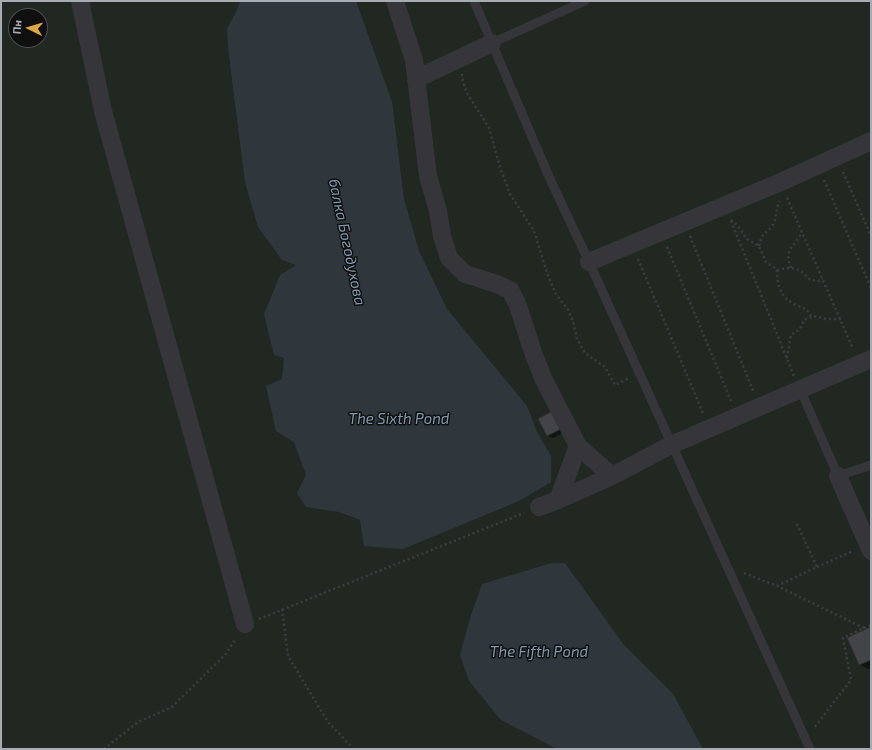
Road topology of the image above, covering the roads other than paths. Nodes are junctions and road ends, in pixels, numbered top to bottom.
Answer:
1 (80, 1) edge
2 (395, 1) edge
3 (474, 1) edge
4 (585, 1) edge
5 (492, 43) junction
6 (416, 79) junction
7 (871, 141) edge
8 (589, 262) junction
9 (865, 362) edge
10 (800, 389) junction
11 (671, 445) junction
12 (578, 446) junction
13 (871, 465) edge
14 (612, 476) junction
15 (838, 476) junction
16 (558, 500) junction
17 (539, 507) road end
18 (870, 548) edge
19 (245, 624) road end
20 (810, 749) edge

1 - 19 street
2 - 6 street
3 - 5 lane
4 - 5 lane
5 - 6 street
5 - 8 lane
6 - 12 street
7 - 8 street
8 - 11 lane
9 - 10 street
10 - 11 street
10 - 15 lane
11 - 14 street
11 - 20 lane
12 - 14 street
12 - 16 street
13 - 15 lane
14 - 16 street
15 - 18 street
16 - 17 street

